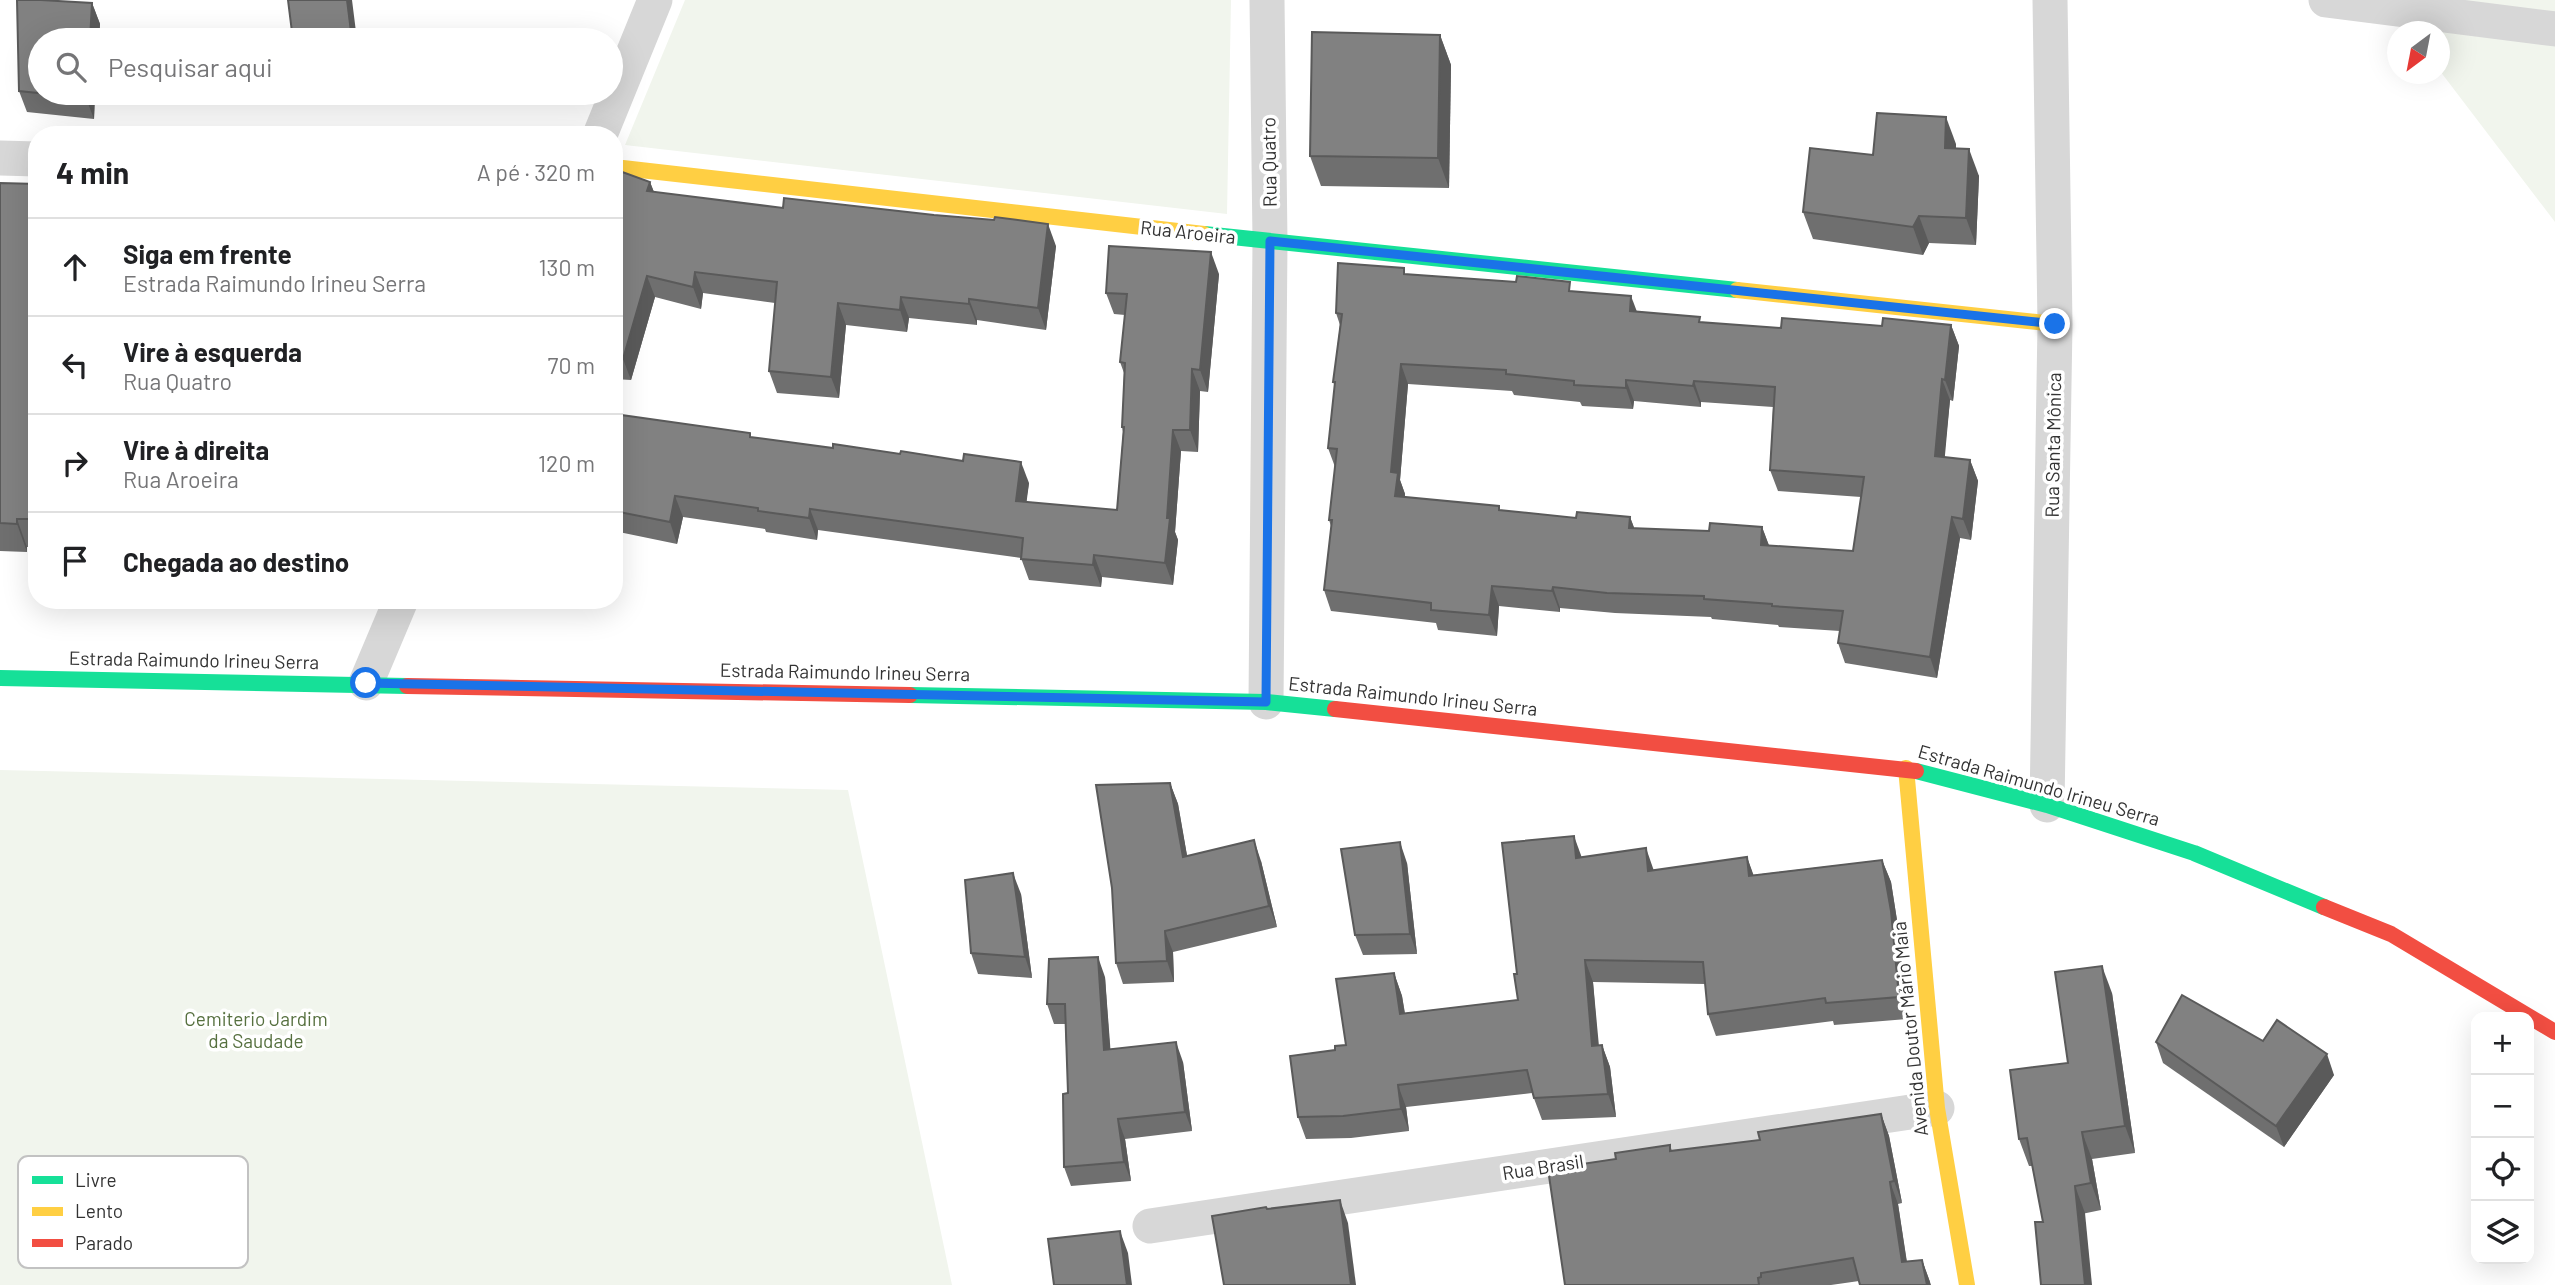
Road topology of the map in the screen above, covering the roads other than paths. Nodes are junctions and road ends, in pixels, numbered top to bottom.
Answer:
1 (655, 0) edge
2 (1267, 0) edge
3 (2050, 0) edge
4 (2326, 0) edge
5 (2555, 29) edge
6 (623, 79) edge
7 (612, 105) edge
8 (604, 126) edge
9 (0, 158) edge
10 (28, 159) edge
11 (623, 168) edge
12 (1270, 241) junction
13 (2055, 324) junction
14 (397, 609) edge
15 (0, 678) edge
16 (366, 683) junction
17 (1266, 702) junction
18 (1906, 768) junction
19 (2047, 806) junction
20 (2555, 1032) edge
21 (1937, 1108) junction
22 (1150, 1226) dead end
23 (1967, 1285) edge

1 - 6 street
2 - 12 street, Rua Quatro
3 - 13 street, Rua Santa Mônica
4 - 5 street
7 - 8 street
9 - 10 street
11 - 12 street, Rua Aroeira
12 - 13 street, Rua Aroeira
12 - 17 street, Rua Quatro
13 - 19 street, Rua Santa Mônica
14 - 16 street
15 - 16 street, Estrada Raimundo Irineu Serra
16 - 17 street, Estrada Raimundo Irineu Serra
17 - 18 street, Estrada Raimundo Irineu Serra
18 - 19 street, Estrada Raimundo Irineu Serra
18 - 21 street, Avenida Doutor Mário Maia
19 - 20 street, Estrada Raimundo Irineu Serra
21 - 22 street, Rua Brasil
21 - 23 street, Avenida Doutor Mário Maia

